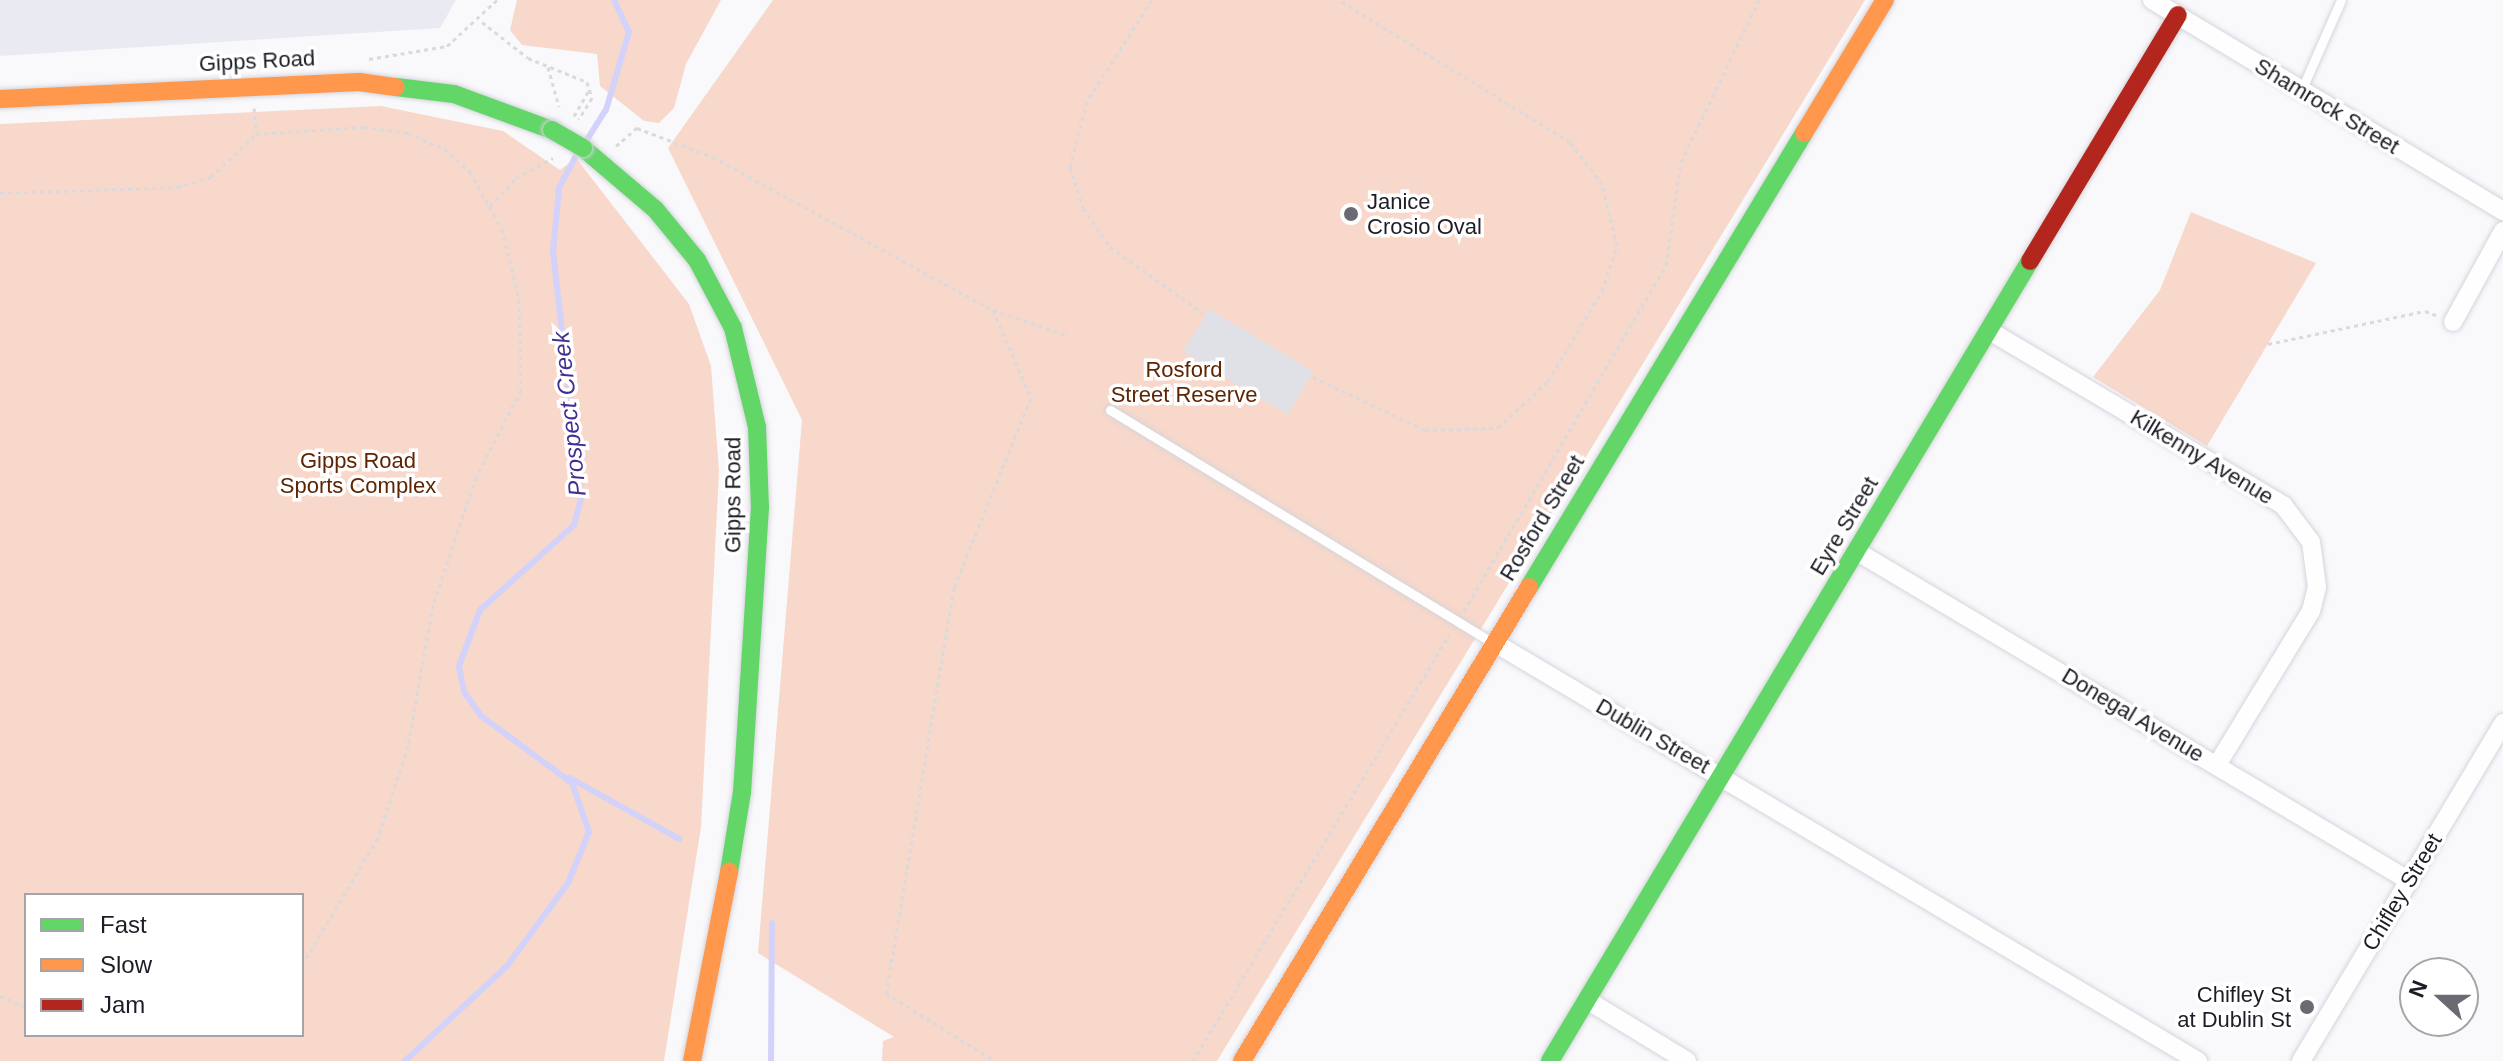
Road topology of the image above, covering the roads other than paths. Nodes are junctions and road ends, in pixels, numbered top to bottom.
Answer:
1 (1885, 0) edge
2 (2152, 0) edge
3 (2341, 0) edge
4 (2178, 15) junction
5 (2301, 91) junction
6 (0, 99) edge
7 (2503, 211) edge
8 (2503, 231) edge
9 (2453, 322) road end
10 (1990, 331) junction
11 (1110, 410) dead end
12 (1856, 551) junction
13 (1495, 643) junction
14 (2503, 723) edge
15 (2217, 765) junction
16 (1722, 777) junction
17 (2408, 880) junction
18 (1587, 1000) junction
19 (707, 1014) junction
20 (692, 1061) edge
21 (714, 1061) edge
22 (1242, 1061) edge
23 (1550, 1061) edge
24 (1687, 1061) edge
25 (2198, 1061) edge
26 (2301, 1061) edge

1 - 13 street, Rosford Street
2 - 4 street, Shamrock Street
3 - 5 lane
4 - 5 street, Shamrock Street
4 - 10 street, Eyre Street
5 - 7 street, Shamrock Street
6 - 19 street, Gipps Road, bridge
8 - 9 street
10 - 12 street, Eyre Street
10 - 15 street, Kilkenny Avenue
11 - 13 lane, Dublin Street
12 - 15 street, Donegal Avenue
12 - 16 street, Eyre Street
13 - 16 street, Dublin Street
13 - 22 street, Rosford Street
14 - 17 street, Chifley Street
15 - 17 street, Donegal Avenue
16 - 18 street, Eyre Street
16 - 25 street, Dublin Street
17 - 26 street, Chifley Street
18 - 23 street, Eyre Street
18 - 24 street
19 - 20 street, Gipps Road
19 - 21 street, Gipps Road

